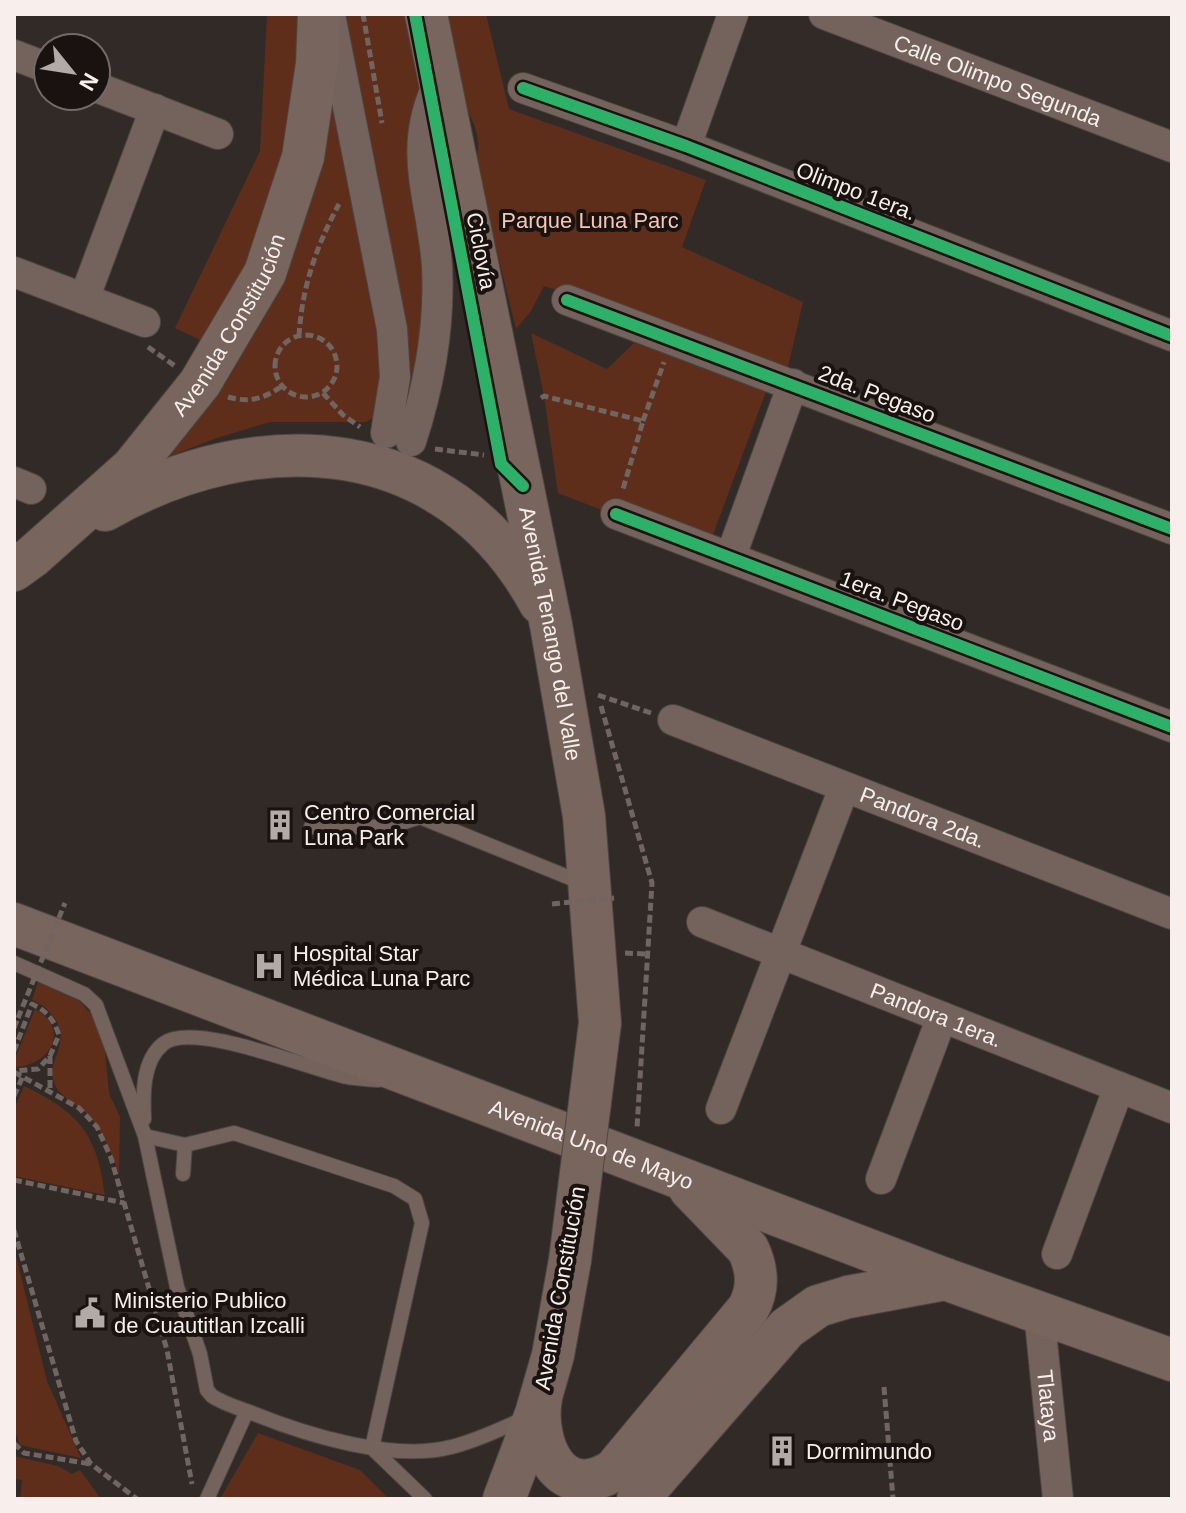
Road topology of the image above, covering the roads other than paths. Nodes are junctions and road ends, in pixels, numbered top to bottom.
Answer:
1 (319, 14) edge
2 (330, 14) edge
3 (426, 14) edge
4 (733, 14) edge
5 (824, 14) edge
6 (440, 80) junction
7 (523, 88) dead end
8 (112, 93) edge
9 (155, 109) junction
10 (218, 134) dead end
11 (686, 146) junction
12 (1172, 147) edge
13 (14, 272) edge
14 (84, 299) junction
15 (567, 300) dead end
16 (145, 322) dead end
17 (1172, 336) edge
18 (793, 384) junction
19 (616, 514) road end
20 (1172, 529) edge
21 (731, 556) junction
22 (23, 563) edge
23 (551, 625) junction
24 (673, 720) road end
25 (1172, 727) edge
26 (844, 788) junction
27 (311, 827) dead end
28 (602, 892) junction
29 (1172, 914) edge
30 (702, 922) dead end
31 (14, 924) edge
32 (781, 953) junction
33 (14, 963) edge
34 (942, 1017) junction
35 (600, 1023) joint
36 (1119, 1087) junction
37 (446, 1088) junction
38 (1172, 1108) edge
39 (721, 1109) dead end
40 (145, 1136) junction
41 (185, 1145) junction
42 (183, 1174) dead end
43 (681, 1179) junction
44 (881, 1179) dead end
45 (1057, 1254) dead end
46 (945, 1279) junction
47 (1039, 1312) junction
48 (1172, 1360) edge
49 (538, 1406) junction
50 (247, 1411) junction
51 (372, 1448) junction
52 (645, 1494) edge
53 (207, 1499) edge
54 (425, 1499) edge
55 (504, 1499) edge
56 (1058, 1499) edge

1 - 22 main road, Avenida Constitución
2 - 6 street
3 - 6 main road, Avenida Tenango del Valle
4 - 11 street
5 - 12 street, Calle Olimpo Segunda
6 - 23 main road, Avenida Tenango del Valle
7 - 11 street, Olimpo 1era.
8 - 9 street
9 - 10 street
9 - 14 street
11 - 17 street, Olimpo 1era.
13 - 14 street
14 - 16 street
15 - 18 street, 2da. Pegaso
18 - 20 street, 2da. Pegaso
18 - 21 street
19 - 21 street, 1era. Pegaso
21 - 25 street, 1era. Pegaso
22 - 23 main road
23 - 28 main road, Avenida Tenango del Valle
24 - 26 street, Pandora 2da.
26 - 29 street, Pandora 2da.
26 - 32 street
27 - 28 lane
28 - 35 main road, Avenida Tenango del Valle
30 - 32 street, Pandora 1era.
31 - 37 main road, Avenida Uno de Mayo
32 - 34 street, Pandora 1era.
32 - 39 street
33 - 40 lane
34 - 36 street, Pandora 1era.
34 - 44 street
35 - 49 main road, Avenida Constitución, bridge
36 - 38 street, Pandora 1era.
36 - 45 street
37 - 40 lane
37 - 43 main road, Avenida Uno de Mayo
40 - 41 lane
40 - 50 lane
41 - 42 lane
41 - 51 lane
43 - 46 main road, Avenida Uno de Mayo
43 - 49 main road
46 - 47 main road, Avenida Uno de Mayo
46 - 52 main road
47 - 48 main road, Avenida Uno de Mayo
47 - 56 street, Tlataya
49 - 51 lane
49 - 55 main road, Avenida Constitución
50 - 51 lane
50 - 53 lane
51 - 54 lane

